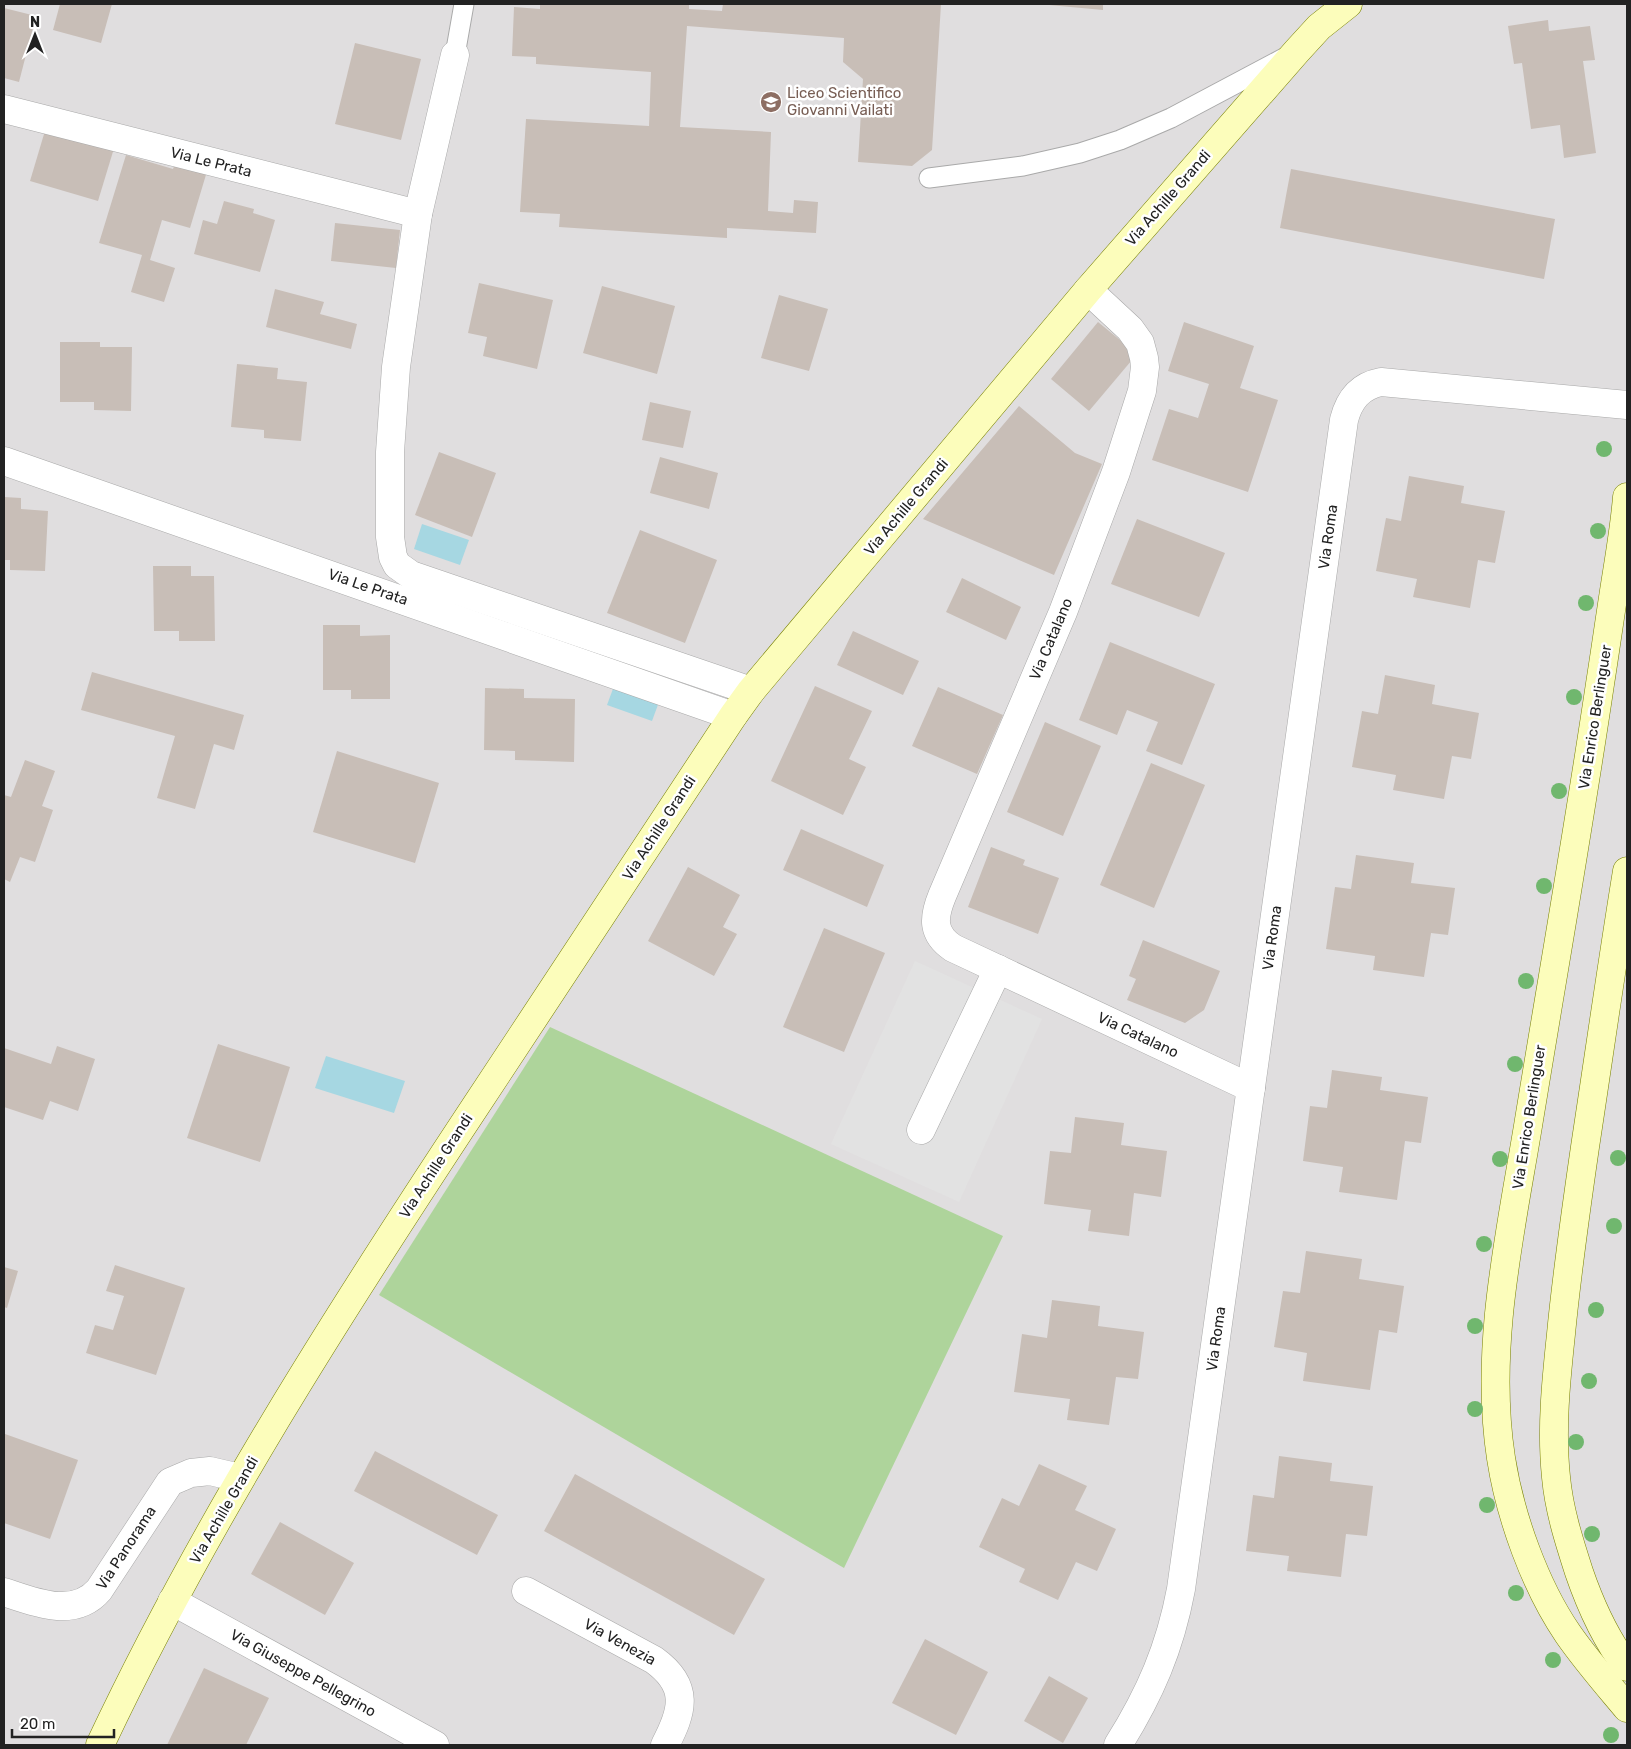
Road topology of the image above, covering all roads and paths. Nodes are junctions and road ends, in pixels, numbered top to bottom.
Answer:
1 (464, 4) edge
2 (1348, 4) edge
3 (1297, 51) junction
4 (455, 55) joint
5 (4, 109) edge
6 (929, 178) dead end
7 (418, 214) junction
8 (1088, 290) junction
9 (1627, 406) edge
10 (4, 460) edge
11 (1627, 496) edge
12 (751, 691) junction
13 (732, 716) junction
14 (1627, 872) edge
15 (1624, 907) edge
16 (998, 969) junction
17 (1252, 1088) junction
18 (921, 1130) dead end
19 (240, 1478) junction
20 (526, 1591) dead end
21 (4, 1592) edge
22 (172, 1601) junction
23 (1627, 1667) edge
24 (1627, 1708) edge
25 (100, 1745) edge
26 (435, 1745) edge
27 (665, 1745) edge
28 (1118, 1745) edge

1 - 4 lane, Via Le Prata
2 - 3 street, Via Achille Grandi
3 - 6 lane
3 - 8 street, Via Achille Grandi
4 - 7 street, Via Le Prata
5 - 7 street, Via Le Prata
7 - 12 street, Via Le Prata
8 - 12 street, Via Achille Grandi
8 - 16 street, Via Catalano
9 - 17 street, Via Roma
10 - 13 street, Via Le Prata
11 - 24 street, Via Enrico Berlinguer
12 - 13 street, Via Achille Grandi
13 - 19 street, Via Achille Grandi
14 - 15 street
15 - 23 street
16 - 17 street, Via Catalano
16 - 18 street
17 - 28 street, Via Roma
19 - 21 street, Via Panorama
19 - 22 street, Via Achille Grandi
20 - 27 street, Via Venezia
22 - 25 street, Via Achille Grandi
22 - 26 street, Via Giuseppe Pellegrino

